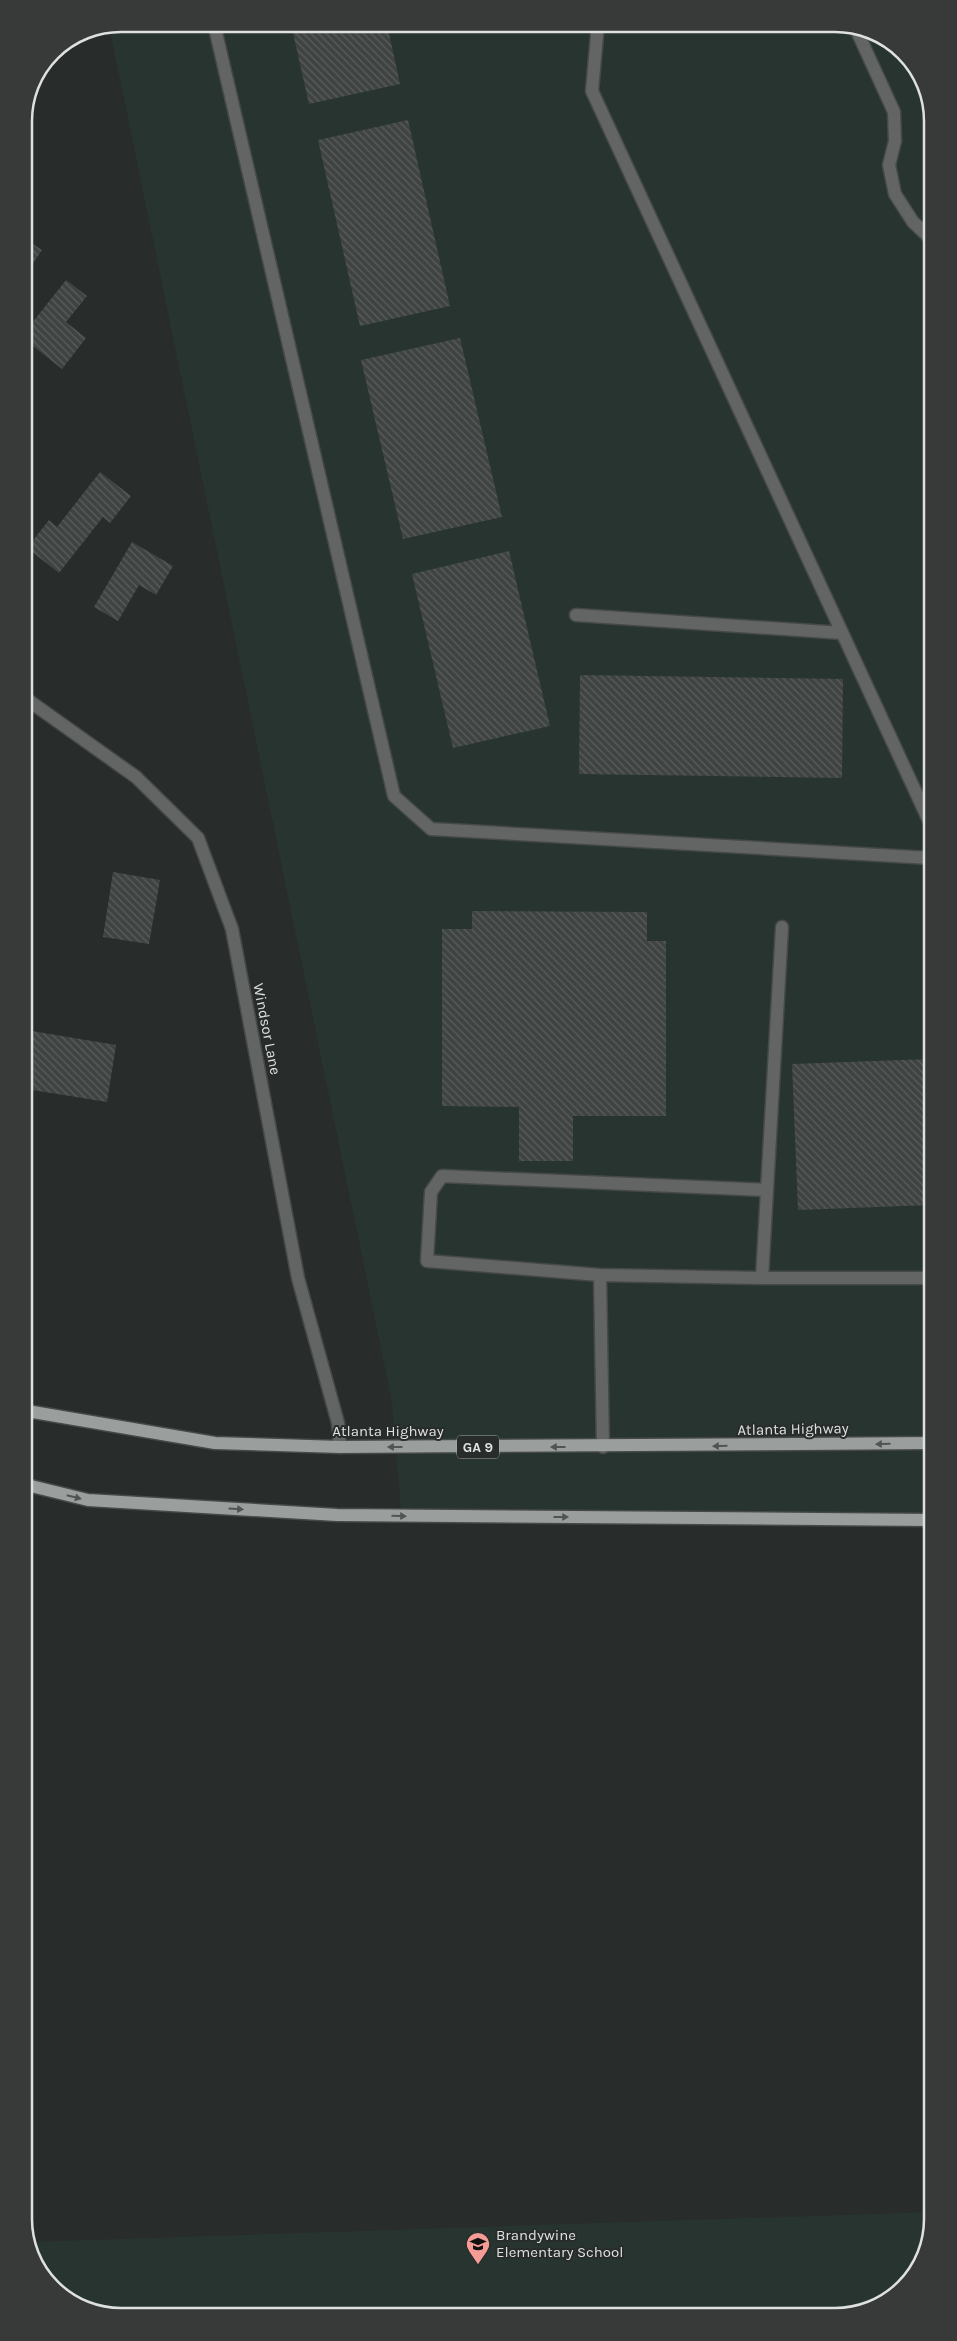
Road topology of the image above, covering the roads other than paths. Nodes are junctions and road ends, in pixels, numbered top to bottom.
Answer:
1 (216, 33) edge
2 (597, 33) edge
3 (859, 36) edge
4 (924, 232) edge
5 (576, 615) dead end
6 (842, 633) junction
7 (33, 703) edge
8 (924, 810) edge
9 (924, 858) edge
10 (782, 927) dead end
11 (768, 1190) junction
12 (600, 1275) junction
13 (762, 1278) junction
14 (924, 1278) edge
15 (32, 1412) edge
16 (924, 1443) edge
17 (340, 1447) junction
18 (603, 1447) junction
19 (32, 1486) edge
20 (924, 1520) edge

1 - 9 street
2 - 6 street
3 - 4 street
5 - 6 street
6 - 8 street
7 - 17 street, Windsor Lane
10 - 11 street
11 - 12 street
11 - 13 street
12 - 13 street
12 - 18 street
13 - 14 street
15 - 17 main road, Atlanta Highway / GA 9
16 -> 18 main road, Atlanta Highway / GA 9
18 -> 17 main road, Atlanta Highway / GA 9
19 -> 20 main road

